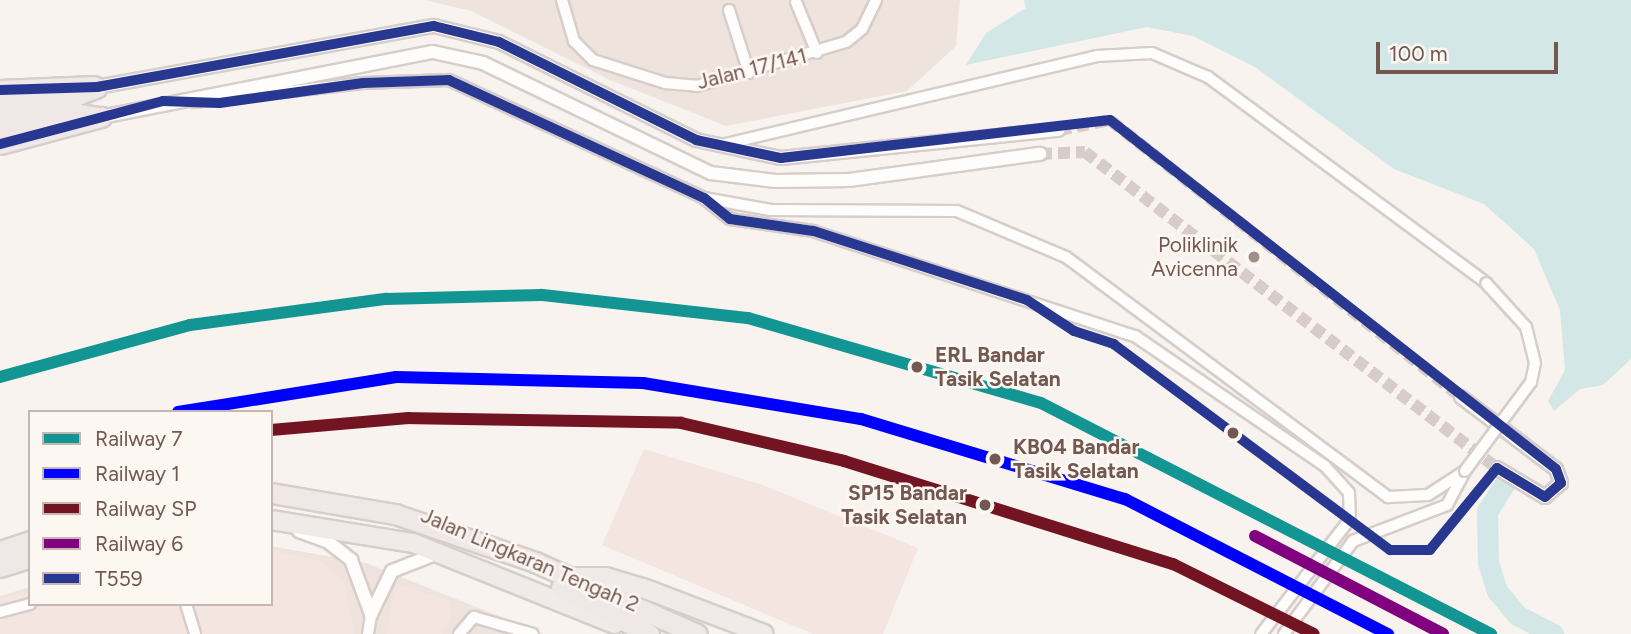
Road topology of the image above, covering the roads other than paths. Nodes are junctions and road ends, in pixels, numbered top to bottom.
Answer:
1 (562, 0) edge
2 (876, 0) edge
3 (796, 2) edge
4 (729, 10) dead end
5 (817, 53) junction
6 (749, 73) junction
7 (97, 87) junction
8 (0, 90) edge
9 (163, 101) junction
10 (0, 109) edge
11 (101, 117) junction
12 (0, 125) edge
13 (1059, 130) tunnel mouth
14 (0, 144) edge
15 (718, 146) junction
16 (1040, 154) tunnel mouth
17 (704, 198) junction
18 (1461, 397) tunnel mouth
19 (1284, 418) junction
20 (1498, 424) junction
21 (1476, 452) dead end
22 (1325, 466) junction
23 (1497, 468) tunnel mouth
24 (1465, 471) junction
25 (273, 491) edge
26 (273, 491) edge
27 (273, 505) edge
28 (273, 520) edge
29 (273, 521) edge
30 (28, 536) edge
31 (28, 542) edge
32 (0, 545) edge
33 (0, 551) edge
34 (440, 552) junction
35 (28, 558) edge
36 (0, 567) edge
37 (28, 568) edge
38 (0, 577) edge
39 (574, 577) junction
40 (28, 605) edge
41 (187, 606) edge
42 (0, 612) edge
43 (371, 614) junction
44 (195, 634) edge
45 (368, 634) edge
46 (459, 634) edge
47 (533, 634) edge
48 (638, 634) edge
49 (649, 634) edge
50 (700, 634) edge
51 (764, 634) edge
52 (1261, 634) edge
53 (1284, 634) edge

1 - 6 street, Jalan 17/141
2 - 5 street, Jalan 17/141
3 - 5 street
4 - 6 street
5 - 6 street, Jalan 17/141
7 - 8 highway
7 - 10 highway
7 - 15 street
9 - 11 street
9 - 16 street
9 - 17 street
11 - 12 highway
11 - 14 highway
13 - 15 street
15 - 24 street, bridge
17 - 19 street
17 - 22 street
18 - 20 street
19 - 22 street
19 - 24 street
20 - 21 street
20 - 23 street
22 - 52 street
24 - 53 street
25 - 39 highway, Jalan Lingkaran Tengah 2
26 - 50 highway
27 - 49 highway
28 - 34 highway, Jalan Lingkaran Tengah 2
29 - 43 street
30 - 32 highway
31 - 33 highway
34 - 43 street
34 - 48 highway, Jalan Lingkaran Tengah 2
35 - 36 highway
37 - 38 highway
39 - 50 highway, Jalan Lingkaran Tengah 2
39 - 51 highway
40 - 42 street
41 - 44 street
43 - 45 street
46 - 47 street

